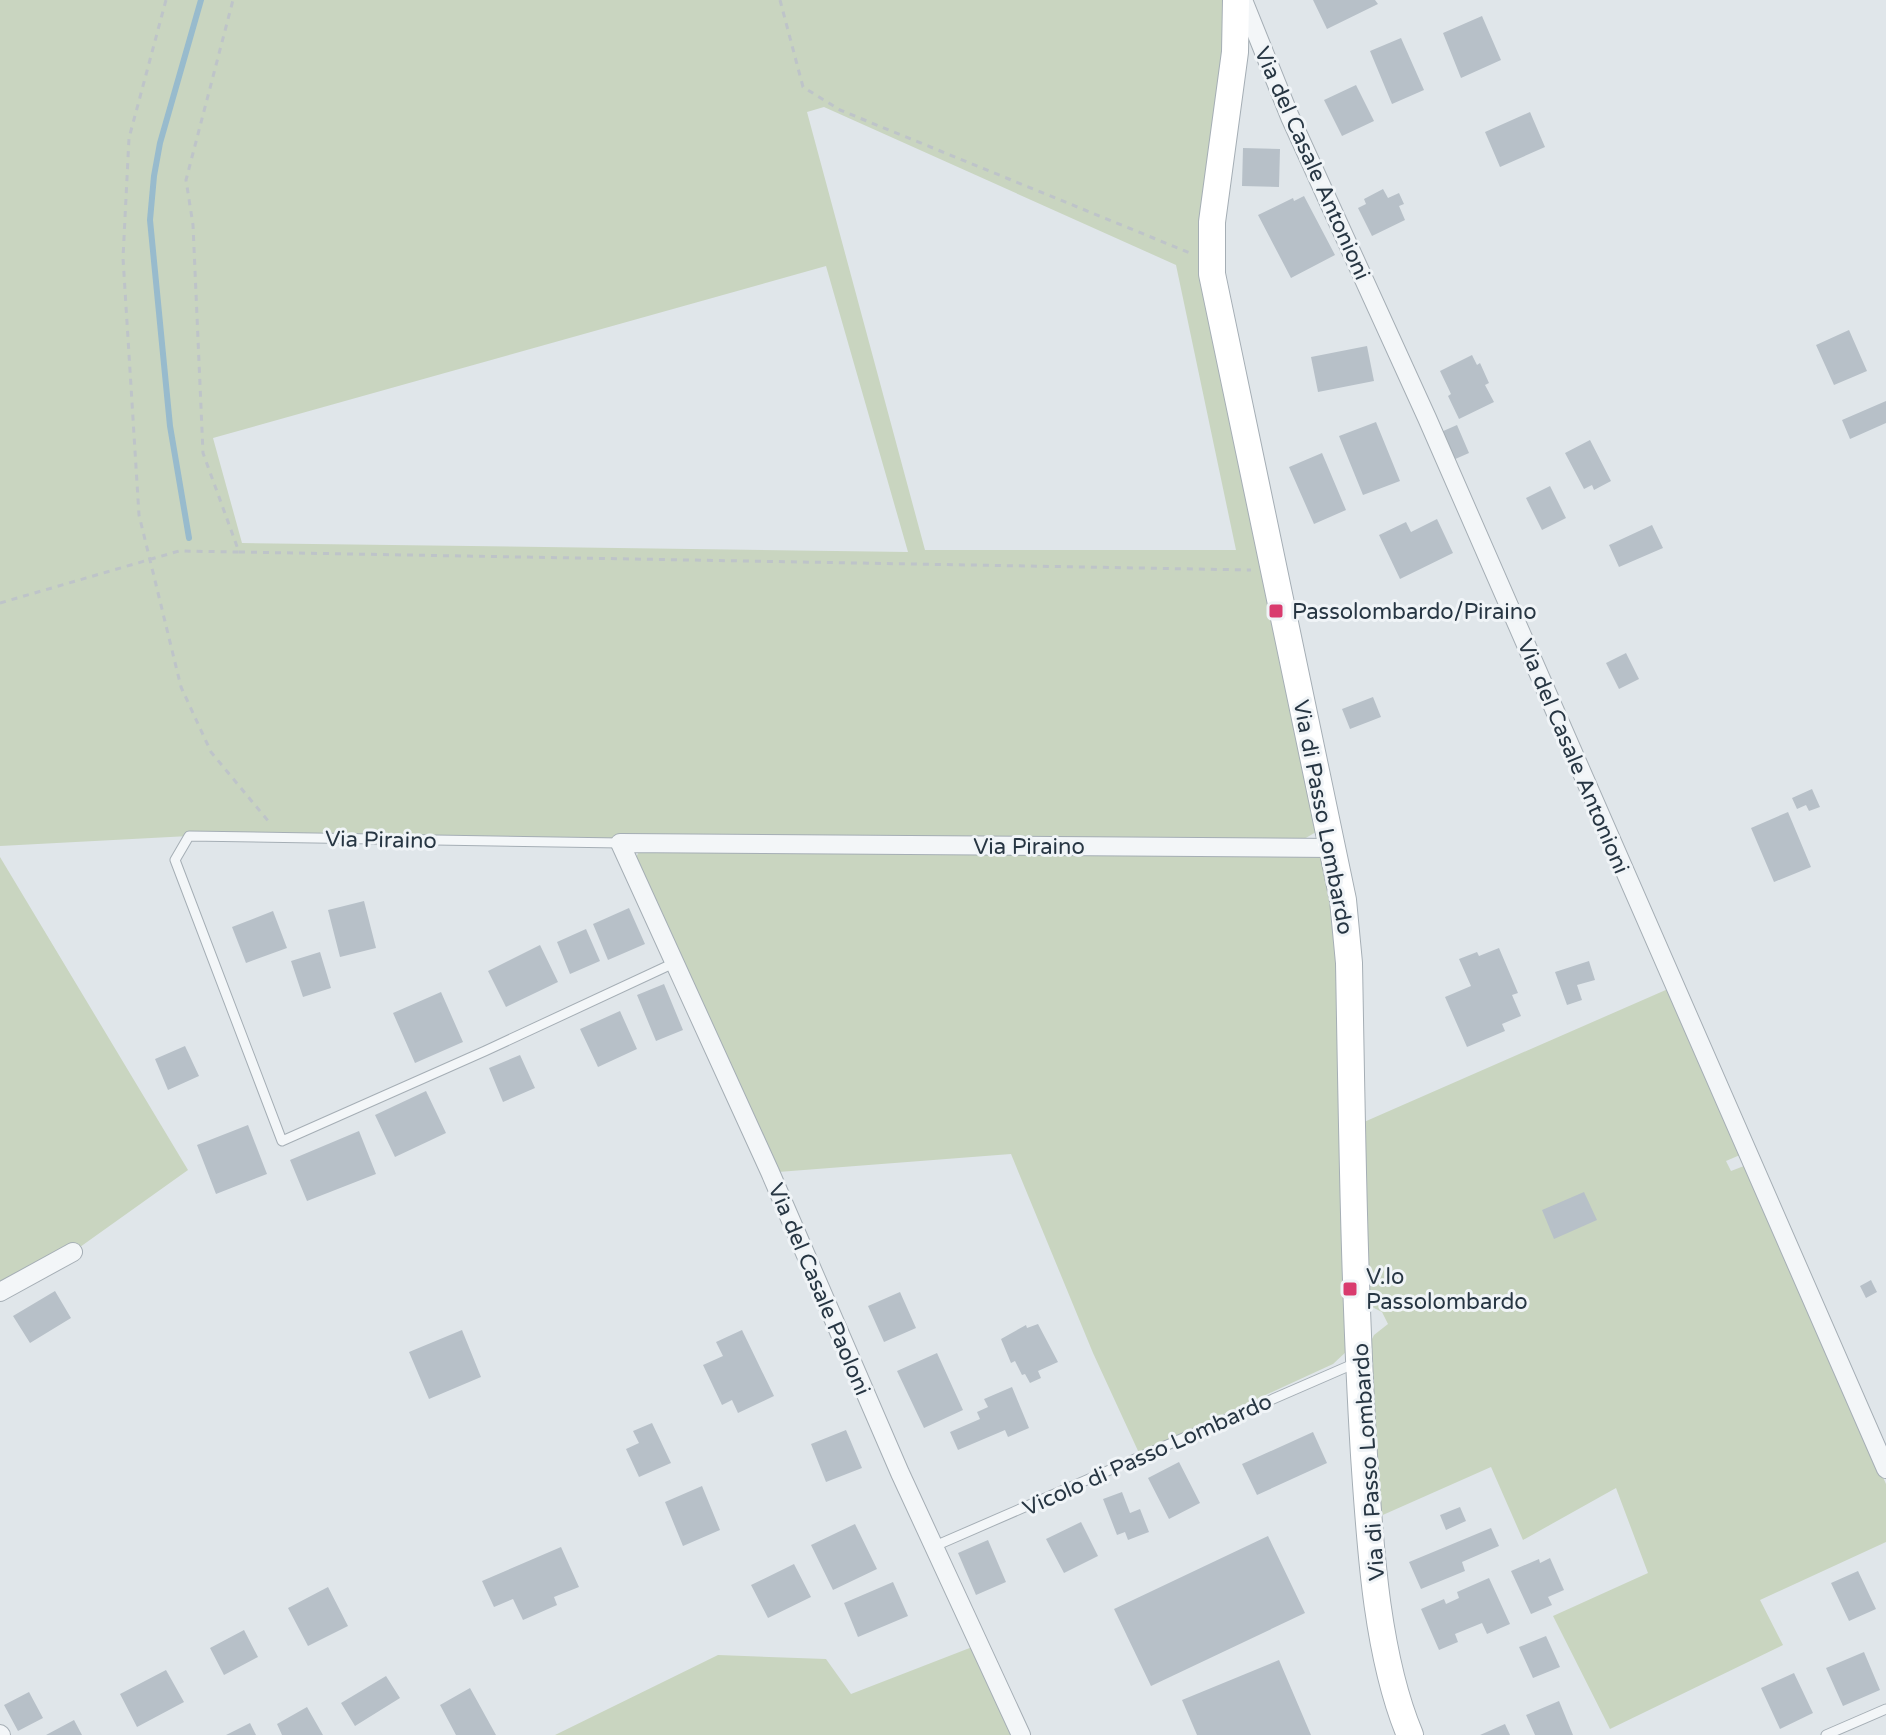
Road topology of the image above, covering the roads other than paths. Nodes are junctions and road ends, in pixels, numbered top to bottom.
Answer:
1 (1236, 0) edge
2 (1243, 0) edge
3 (620, 843) junction
4 (1333, 848) junction
5 (674, 963) junction
6 (73, 1252) dead end
7 (0, 1292) edge
8 (1358, 1362) junction
9 (1886, 1469) edge
10 (935, 1546) junction
11 (1886, 1709) edge
12 (1021, 1735) edge
13 (1410, 1735) edge
14 (1826, 1735) edge

1 - 4 street, Via di Passo Lombardo
2 - 9 street, Via del Casale Antonioni
3 - 4 street, Via Piraino
3 - 5 street, Via del Casale Paoloni
3 - 5 lane, Via Piraino
4 - 8 street, Via di Passo Lombardo
5 - 10 street, Via del Casale Paoloni
6 - 7 street
8 - 10 lane, Vicolo di Passo Lombardo
8 - 13 street, Via di Passo Lombardo
10 - 12 street, Via del Casale Paoloni
11 - 14 lane

